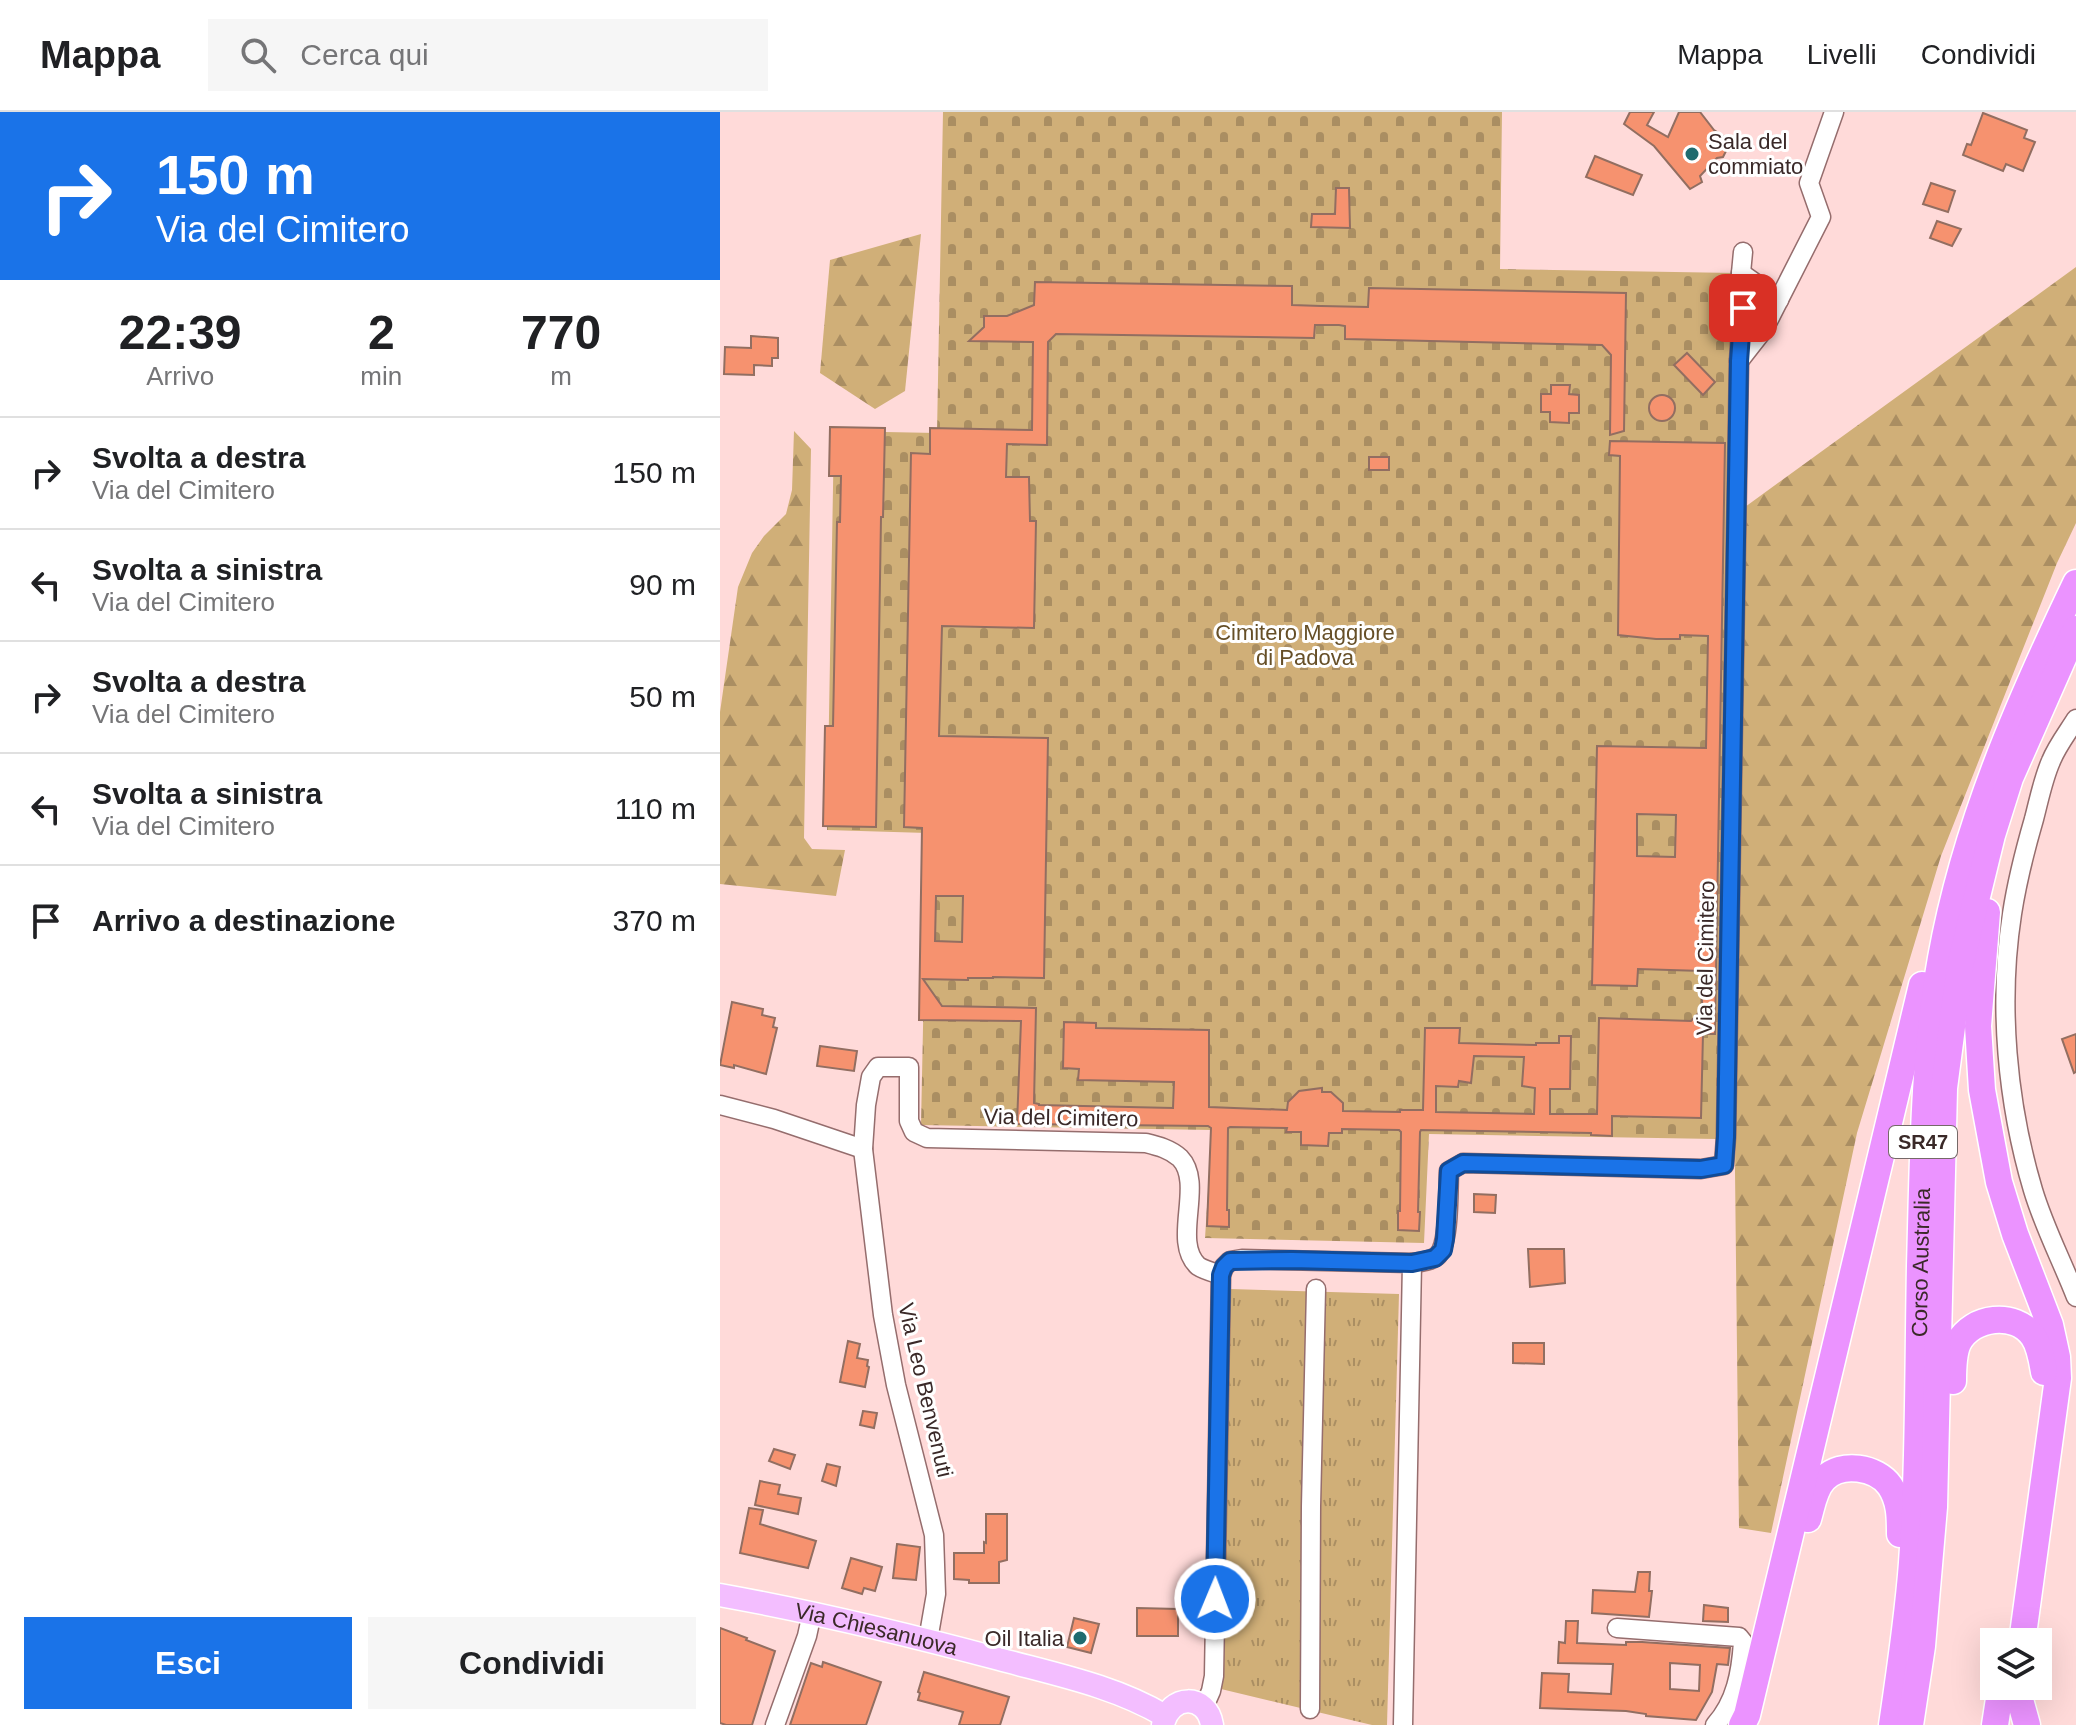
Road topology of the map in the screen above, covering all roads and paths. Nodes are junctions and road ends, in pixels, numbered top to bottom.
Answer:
1 (1834, 112) edge
2 (1743, 252) dead end
3 (1741, 273) junction
4 (1779, 300) junction
5 (1739, 361) junction
6 (2076, 583) edge
7 (2076, 629) edge
8 (2076, 719) edge
9 (2001, 776) junction
10 (909, 1067) joint
11 (720, 1105) edge
12 (863, 1149) junction
13 (1412, 1263) junction
14 (1221, 1275) junction
15 (1316, 1289) dead end
16 (2076, 1297) edge
17 (720, 1595) edge
18 (812, 1613) junction
19 (1617, 1628) dead end
20 (2008, 1628) edge
21 (2024, 1628) edge
22 (928, 1640) junction
23 (1922, 1646) junction
24 (1999, 1700) edge
25 (2020, 1700) edge
26 (1310, 1709) dead end
27 (1208, 1716) edge
28 (1164, 1720) edge
29 (775, 1725) edge
30 (1403, 1725) edge
31 (1715, 1725) edge
32 (1742, 1725) edge
33 (1759, 1725) edge
34 (1892, 1725) edge
35 (1910, 1725) edge
36 (1995, 1725) edge
37 (2027, 1725) edge

1 - 4 street
2 - 3 street, Via del Cimitero
3 - 4 street
3 - 5 street, Via del Cimitero
4 - 5 street
5 - 13 street, Via del Cimitero
6 - 9 highway, Corso Australia / SR47
7 - 9 highway, Corso Australia / SR47
8 - 16 street
9 - 21 highway
9 - 23 highway, Corso Australia / SR47
9 - 32 highway
9 - 34 highway, Corso Australia / SR47
10 - 12 street, Via Leo Benvenuti
10 - 14 street, Via del Cimitero
11 - 12 street
12 - 22 street, Via Leo Benvenuti
13 - 14 street
13 - 30 street
14 - 27 street
15 - 26 street
17 - 18 main road, Via Chiesanuova
18 - 22 main road, Via Chiesanuova
18 - 29 street
19 - 31 street
20 - 23 highway
22 - 28 main road, Via Chiesanuova
23 - 35 highway, Corso Australia / SR47
24 - 36 highway
25 - 37 highway
27 - 28 main road, Via Chiesanuova
33 - 34 highway

